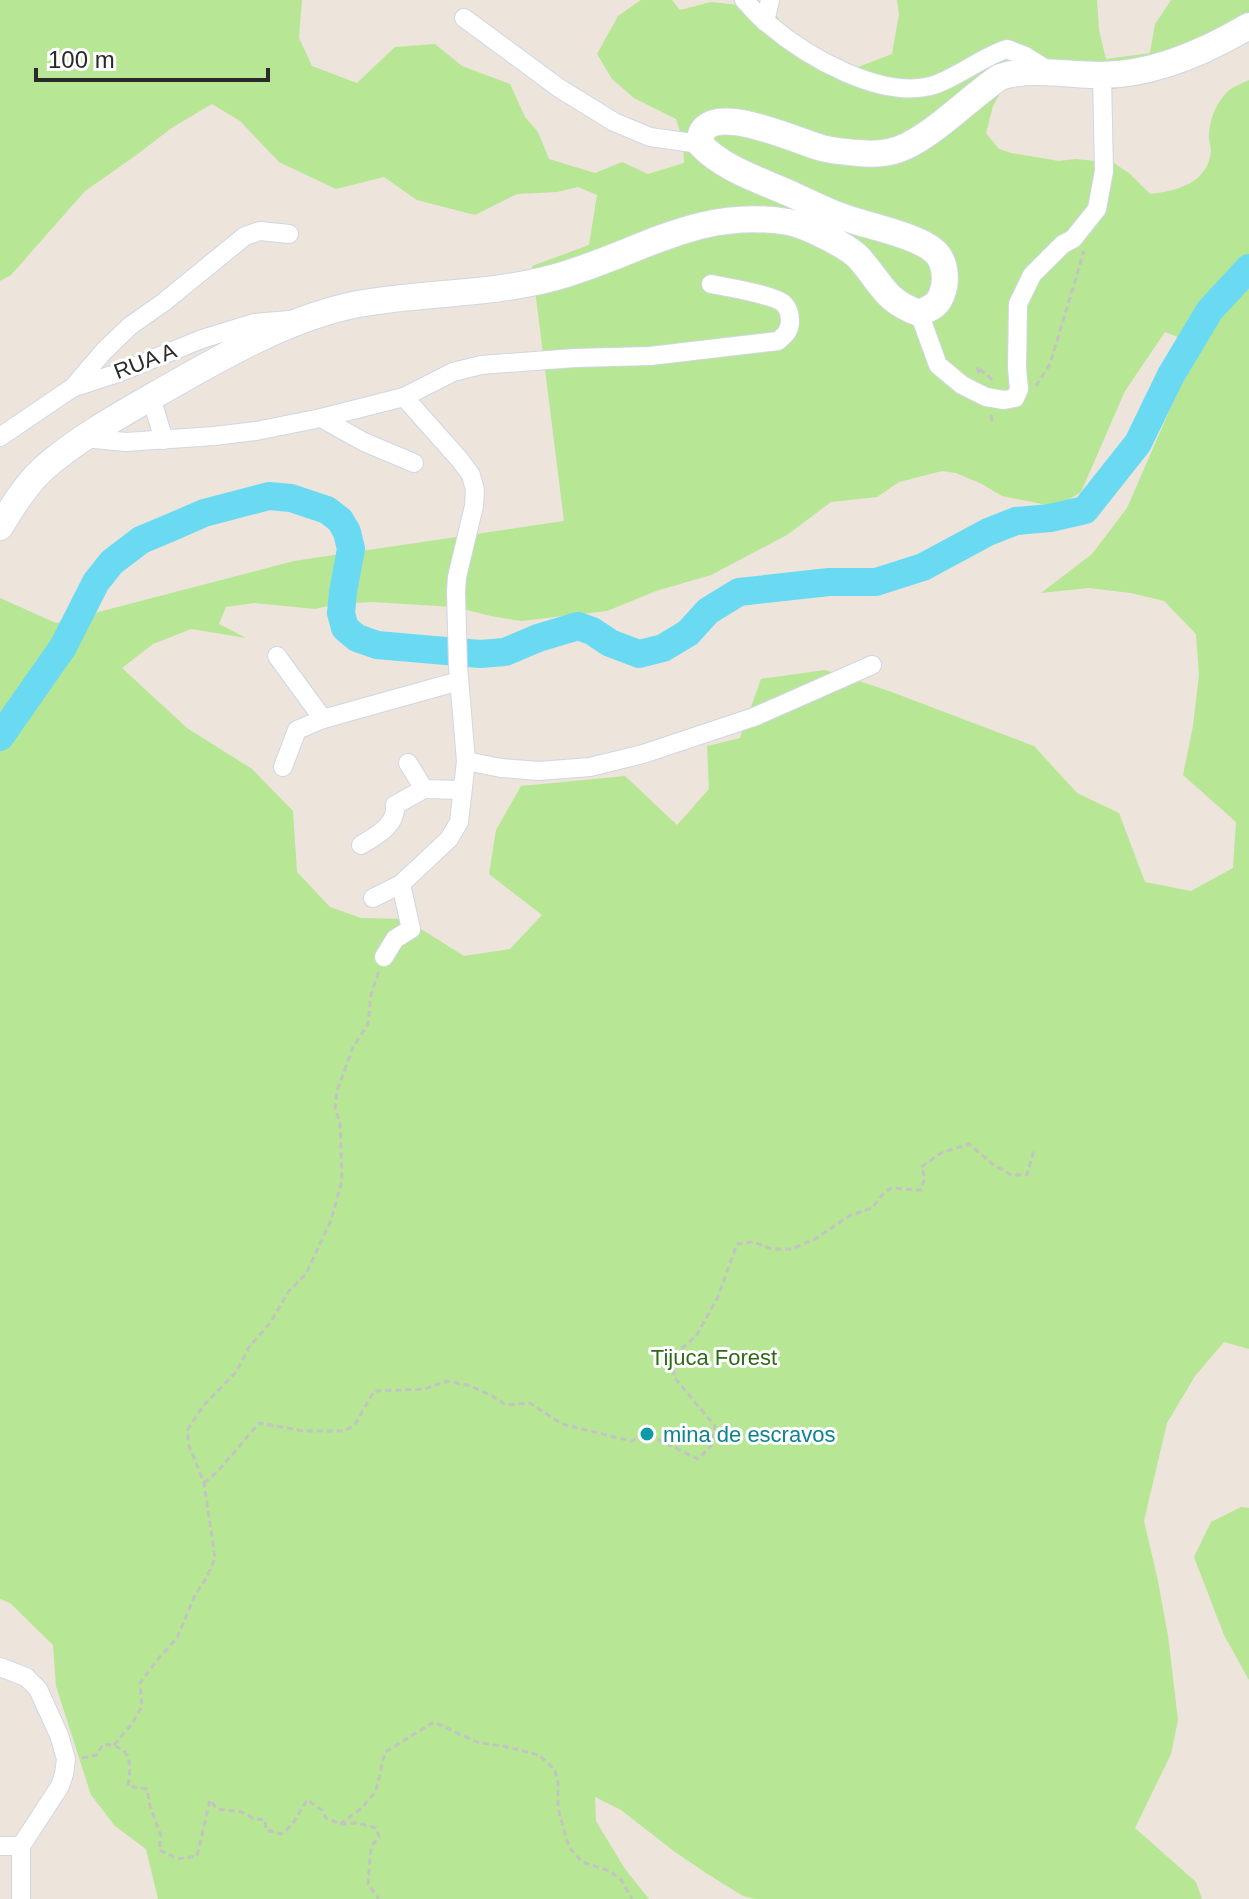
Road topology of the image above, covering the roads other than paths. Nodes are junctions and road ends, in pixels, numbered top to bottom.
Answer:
1 (744, 0) edge
2 (770, 0) edge
3 (464, 18) dead end
4 (765, 22) junction
5 (1249, 26) edge
6 (1051, 73) junction
7 (1102, 76) junction
8 (700, 144) junction
9 (289, 234) dead end
10 (711, 284) dead end
11 (919, 313) junction
12 (303, 320) junction
13 (72, 388) junction
14 (151, 397) junction
15 (404, 397) junction
16 (321, 418) junction
17 (0, 437) edge
18 (84, 438) junction
19 (164, 440) junction
20 (414, 463) dead end
21 (0, 527) edge
22 (277, 656) dead end
23 (872, 665) dead end
24 (459, 674) junction
25 (323, 719) junction
26 (466, 761) junction
27 (408, 763) dead end
28 (283, 767) dead end
29 (424, 789) junction
30 (462, 790) junction
31 (361, 845) dead end
32 (401, 884) junction
33 (373, 898) dead end
34 (384, 957) road end
35 (0, 1667) edge
36 (0, 1846) edge
37 (21, 1846) junction
38 (21, 1899) edge

1 - 4 street
2 - 4 street
3 - 8 street
4 - 6 street
5 - 7 main road
6 - 7 main road
6 - 8 main road
7 - 11 street
8 - 11 main road
9 - 13 street
10 - 15 street
11 - 12 main road
12 - 13 street, RUA A
12 - 14 main road
13 - 17 street, RUA A
14 - 18 main road
14 - 19 street
15 - 16 street
15 - 24 street
16 - 19 street
16 - 20 street
18 - 19 street
18 - 21 main road
22 - 25 street
23 - 26 street
24 - 25 street
24 - 26 street
25 - 28 street
26 - 30 street
27 - 29 street
29 - 30 street
29 - 31 street
30 - 32 street
32 - 33 street
32 - 34 street
35 - 37 street
36 - 37 street
37 - 38 street

